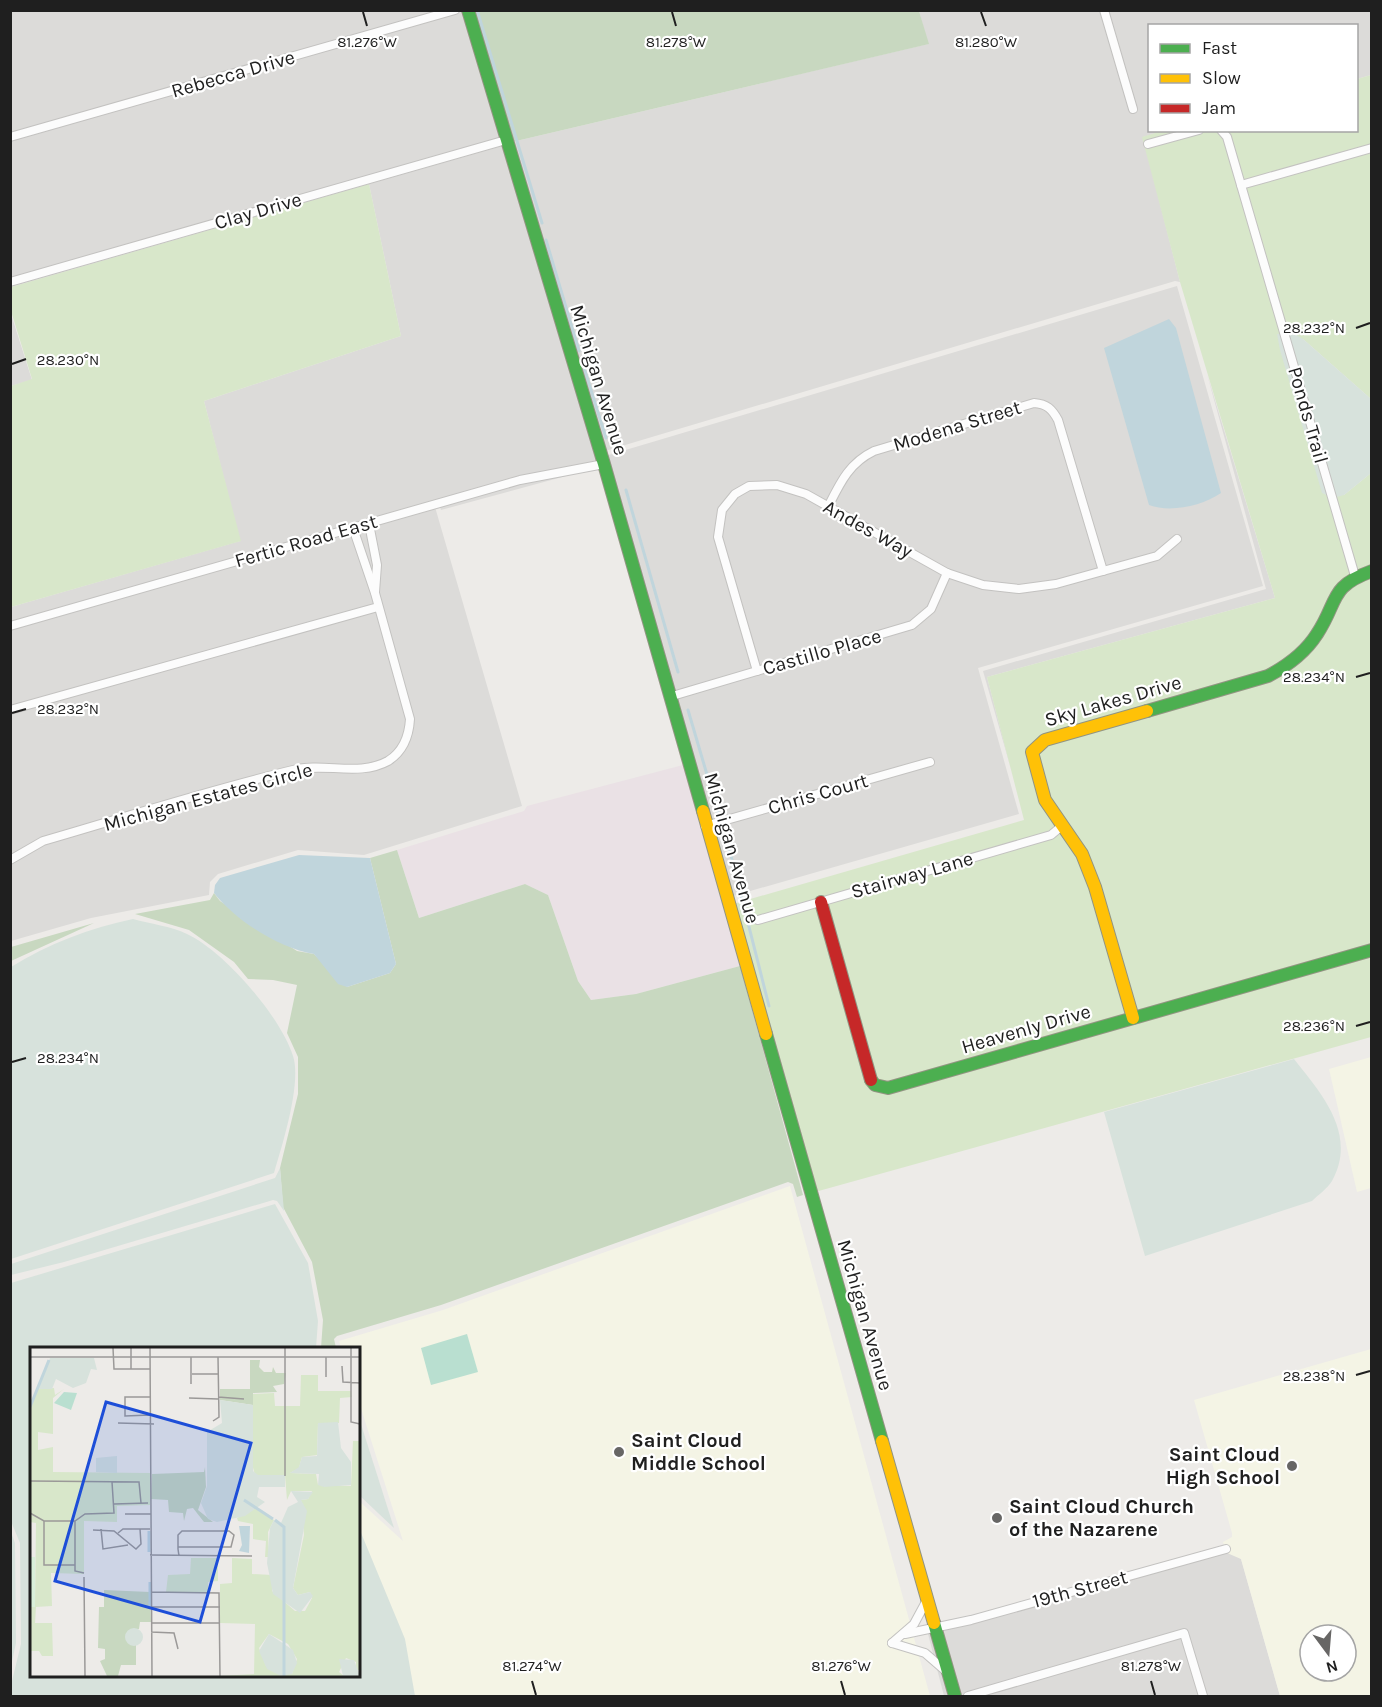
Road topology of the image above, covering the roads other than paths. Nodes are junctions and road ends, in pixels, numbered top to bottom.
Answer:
1 (455, 10) edge
2 (468, 10) edge
3 (1104, 10) edge
4 (1133, 109) dead end
5 (1192, 132) edge
6 (1223, 132) edge
7 (10, 137) edge
8 (506, 140) junction
9 (1148, 144) dead end
10 (1371, 148) edge
11 (1241, 185) junction
12 (10, 282) edge
13 (604, 464) junction
14 (828, 507) junction
15 (369, 524) junction
16 (353, 528) junction
17 (1177, 538) dead end
18 (1103, 571) junction
19 (1371, 571) edge
20 (947, 573) junction
21 (1355, 576) junction
22 (375, 593) junction
23 (378, 607) junction
24 (10, 626) edge
25 (757, 671) junction
26 (669, 697) junction
27 (10, 710) edge
28 (930, 762) dead end
29 (1063, 825) junction
30 (705, 826) junction
31 (10, 860) edge
32 (821, 902) junction
33 (758, 920) dead end
34 (1371, 950) edge
35 (1132, 1018) junction
36 (1226, 1549) dead end
37 (927, 1600) junction
38 (935, 1629) junction
39 (905, 1634) junction
40 (949, 1673) junction
41 (956, 1696) edge
42 (968, 1696) edge
43 (1203, 1696) edge

1 - 7 street, Rebecca Drive
2 - 8 street, Michigan Avenue
3 - 4 street
5 - 9 street
6 - 11 street, Ponds Trail
8 - 12 street, Clay Drive
8 - 13 street, Michigan Avenue
10 - 11 street
11 - 21 street, Ponds Trail
13 - 15 street, Fertic Road East
13 - 26 street, Michigan Avenue
14 - 18 street, Modena Street
14 - 20 street, Andes Way
14 - 25 street, Andes Way
15 - 16 street, Fertic Road East
15 - 22 street, Michigan Estates Circle
16 - 22 street, Michigan Estates Circle
16 - 24 street, Fertic Road East
17 - 18 street, Andes Way
18 - 20 street, Andes Way
19 - 21 street, Sky Lakes Drive
20 - 25 street, Castillo Place
21 - 29 street, Sky Lakes Drive
22 - 23 street, Michigan Estates Circle
23 - 27 street
23 - 31 street, Michigan Estates Circle
25 - 26 street, Castillo Place
26 - 30 street, Michigan Avenue
28 - 30 street, Chris Court
29 - 32 street, Stairway Lane
29 - 35 street, Sky Lakes Drive
30 - 37 street, Michigan Avenue
32 - 33 street, Stairway Lane
32 - 35 street, Heavenly Drive
34 - 35 street, Heavenly Drive
36 - 38 street, 19th Street
37 - 38 street, Michigan Avenue
37 - 39 street
38 - 39 street, 19th Street
38 - 40 street, Michigan Avenue
39 - 40 street
40 - 41 street, Michigan Avenue
42 - 43 street

